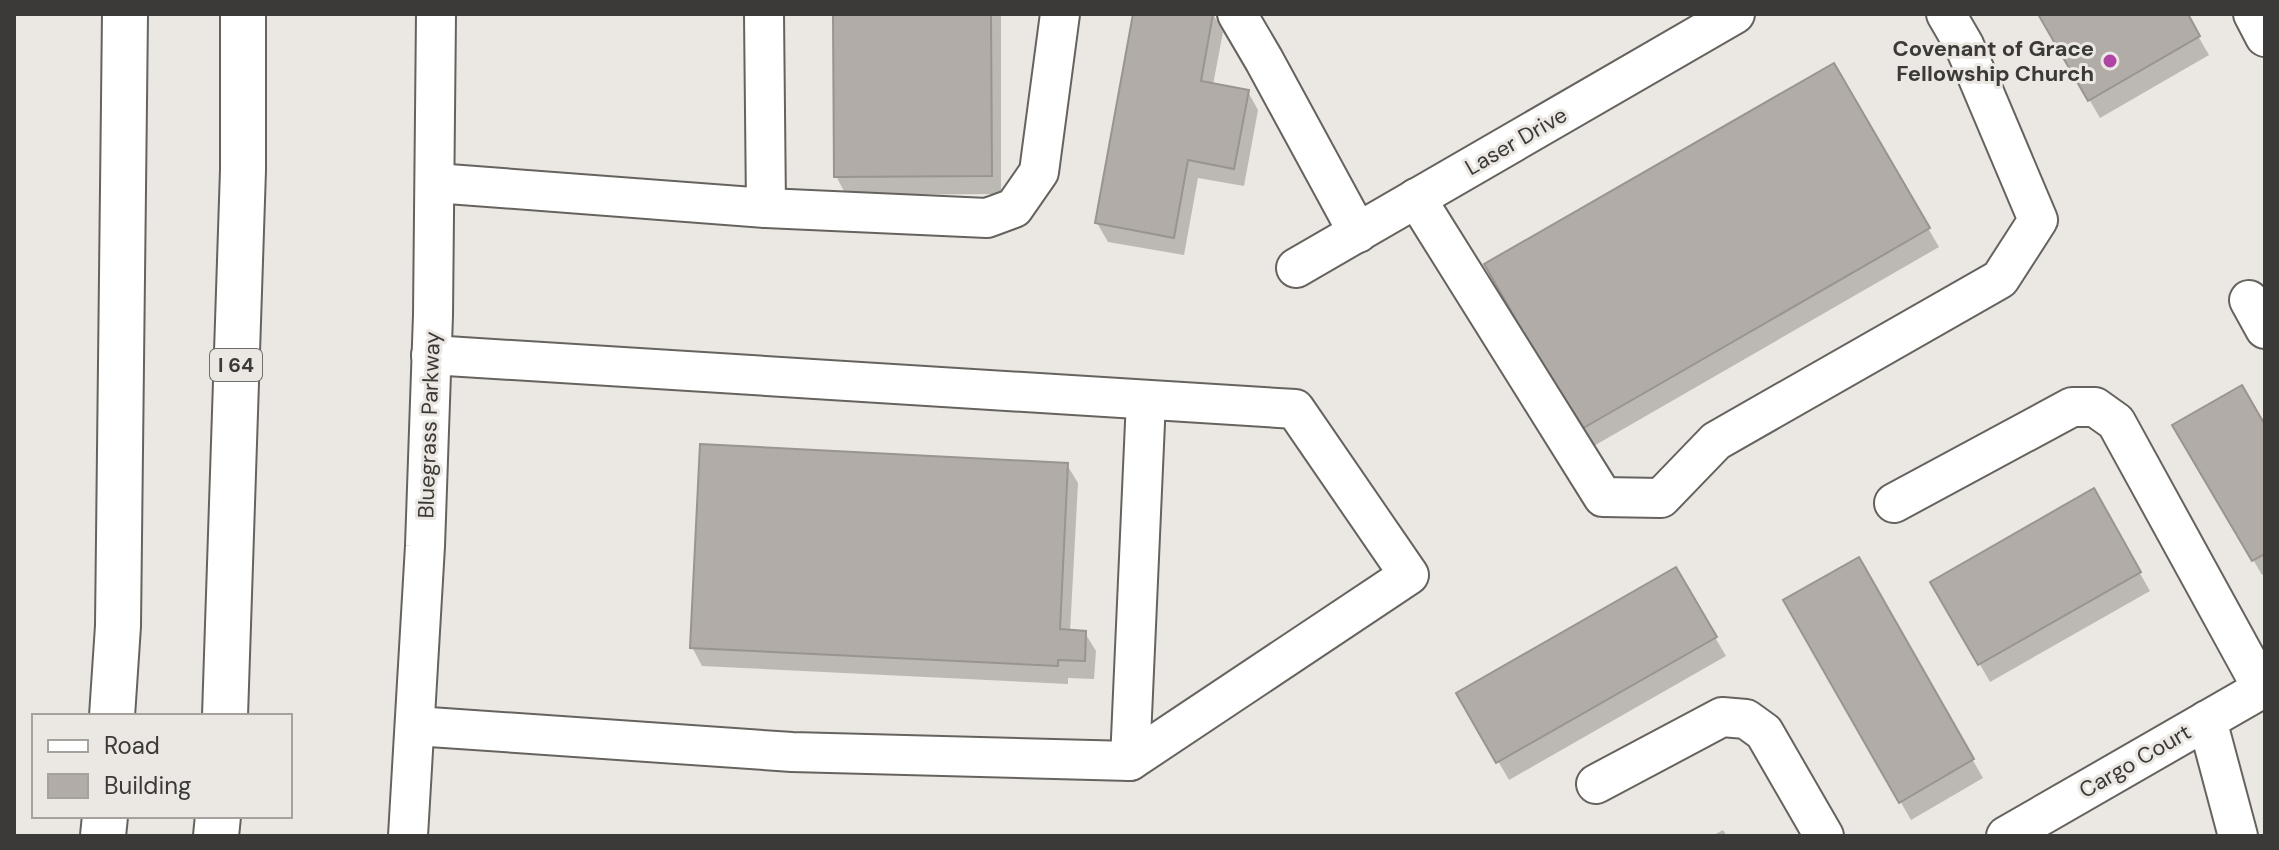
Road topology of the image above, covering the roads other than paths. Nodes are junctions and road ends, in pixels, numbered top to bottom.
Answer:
1 (125, 14) edge
2 (243, 14) edge
3 (436, 14) edge
4 (764, 14) edge
5 (1060, 14) edge
6 (1237, 14) edge
7 (1735, 14) edge
8 (1946, 14) edge
9 (2253, 14) edge
10 (2265, 37) edge
11 (435, 183) junction
12 (1416, 198) junction
13 (766, 208) junction
14 (1358, 233) junction
15 (1296, 268) dead end
16 (431, 355) junction
17 (1146, 400) junction
18 (1894, 503) dead end
19 (2264, 687) edge
20 (112, 714) edge
21 (225, 714) edge
22 (2207, 720) junction
23 (415, 726) junction
24 (1130, 761) junction
25 (1596, 784) dead end
26 (2020, 833) edge
27 (408, 836) edge
28 (1824, 836) edge
29 (2238, 836) edge

1 - 20 highway
2 - 21 highway, I 64
3 - 11 street, Bluegrass Parkway
4 - 13 street
5 - 13 street
6 - 14 street
7 - 12 street, Laser Drive
8 - 12 street
9 - 10 street
11 - 13 street
11 - 16 street, Bluegrass Parkway
12 - 14 street, Laser Drive
14 - 15 street, Laser Drive
16 - 17 street
16 - 23 street, Bluegrass Parkway
17 - 24 street
17 - 24 street
18 - 19 street
19 - 22 street, Cargo Court
22 - 26 street, Cargo Court
22 - 29 street
23 - 24 street
23 - 27 street, Bluegrass Parkway
25 - 28 street

